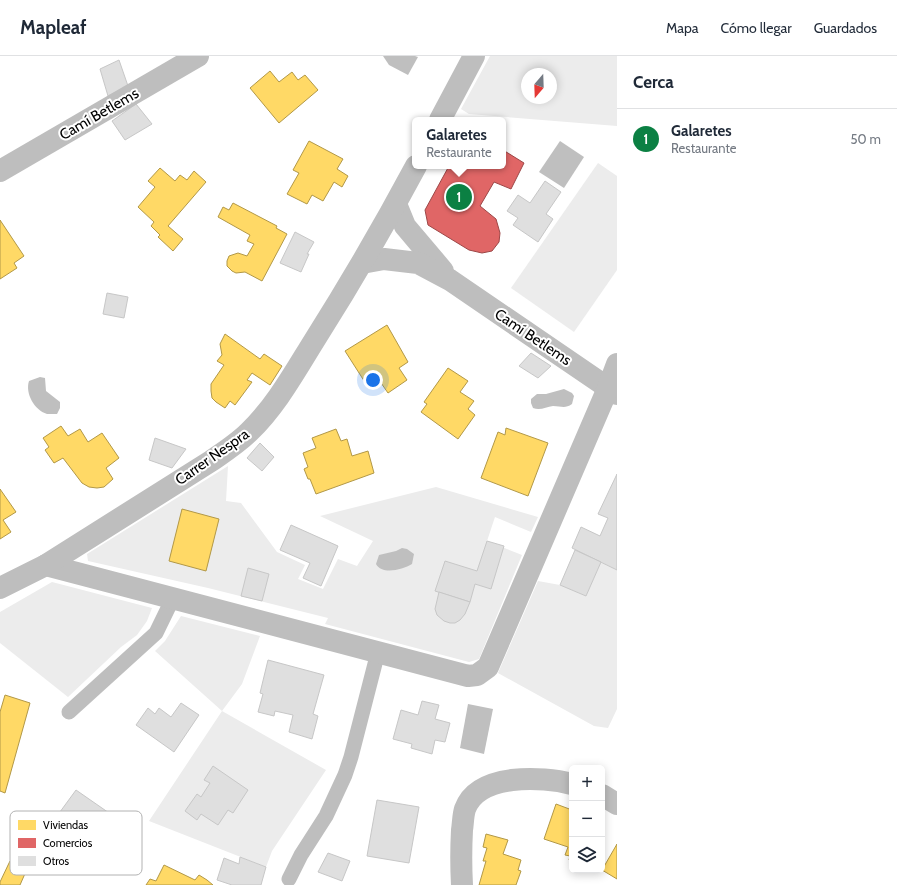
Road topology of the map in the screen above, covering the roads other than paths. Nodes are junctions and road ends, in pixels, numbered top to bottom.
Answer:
1 (198, 56) edge
2 (474, 56) edge
3 (442, 117) edge
4 (414, 169) edge
5 (0, 171) edge
6 (396, 204) junction
7 (362, 263) junction
8 (450, 280) junction
9 (617, 364) edge
10 (612, 391) edge
11 (46, 565) junction
12 (0, 588) edge
13 (173, 598) junction
14 (378, 652) junction
15 (69, 712) dead end
16 (569, 783) edge
17 (605, 797) edge
18 (617, 804) edge
19 (289, 879) dead end
20 (462, 885) edge

1 - 5 street, Camí Betlems
2 - 3 street
4 - 6 street
6 - 7 street
6 - 8 street, Camí Betlems
7 - 8 street, Camí Betlems
7 - 11 street, Carrer Nespra
8 - 10 street, Camí Betlems
9 - 10 street
10 - 14 street
11 - 12 street, Carrer Nespra
11 - 13 street
13 - 14 street
13 - 15 lane
14 - 19 lane
16 - 20 street
17 - 18 street

